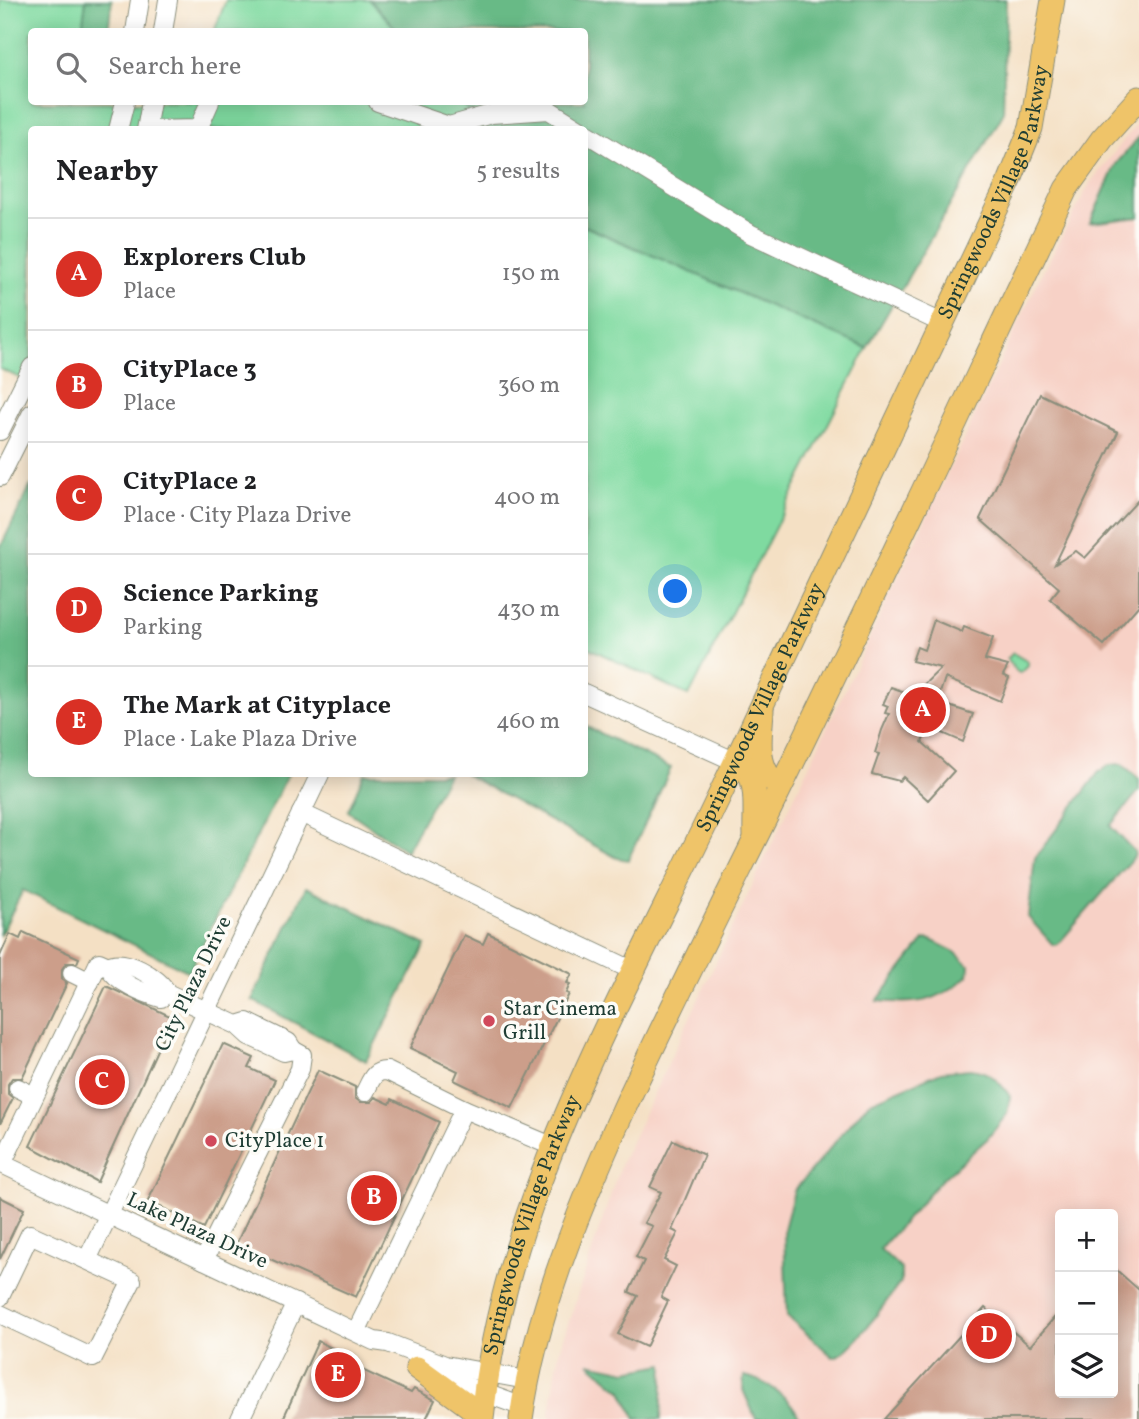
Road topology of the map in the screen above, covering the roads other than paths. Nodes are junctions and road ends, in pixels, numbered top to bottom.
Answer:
1 (140, 0) edge
2 (168, 0) edge
3 (1053, 0) edge
4 (136, 28) edge
5 (164, 28) edge
6 (1139, 98) edge
7 (124, 105) edge
8 (150, 105) edge
9 (209, 105) edge
10 (387, 105) edge
11 (119, 126) edge
12 (147, 126) edge
13 (199, 126) edge
14 (449, 126) edge
15 (449, 126) edge
16 (575, 126) edge
17 (588, 134) edge
18 (942, 323) junction
19 (28, 373) edge
20 (4, 412) edge
21 (28, 420) edge
22 (28, 425) edge
23 (0, 431) edge
24 (0, 477) edge
25 (588, 695) edge
26 (762, 703) junction
27 (740, 764) junction
28 (319, 777) edge
29 (777, 781) junction
30 (301, 813) junction
31 (755, 838) junction
32 (634, 971) junction
33 (72, 973) dead end
34 (90, 982) junction
35 (206, 1012) junction
36 (18, 1088) dead end
37 (365, 1092) dead end
38 (34, 1096) junction
39 (464, 1109) junction
40 (554, 1147) junction
41 (1, 1163) edge
42 (109, 1215) junction
43 (205, 1260) junction
44 (87, 1261) junction
45 (0, 1297) edge
46 (296, 1303) junction
47 (0, 1314) edge
48 (356, 1332) junction
49 (374, 1341) junction
50 (417, 1368) junction
51 (527, 1380) junction
52 (486, 1382) junction
53 (522, 1413) edge
54 (240, 1419) edge
55 (482, 1419) edge

1 - 4 street
2 - 5 street
3 - 18 main road, Springwoods Village Parkway
6 - 29 main road, Springwoods Village Parkway
7 - 11 street
8 - 12 street
9 - 13 street
10 - 14 street
15 - 16 street
17 - 18 street
18 - 26 main road, Springwoods Village Parkway
19 - 20 street
20 - 21 street
20 - 23 street
22 - 24 street
25 - 27 street
26 - 27 main road, Springwoods Village Parkway
26 - 29 main road
27 - 29 street
27 - 31 main road
27 - 32 main road, Springwoods Village Parkway
28 - 30 street, City Plaza Drive
29 - 31 main road, Springwoods Village Parkway
30 - 32 street
30 - 35 street, City Plaza Drive
31 - 51 main road, Springwoods Village Parkway
32 - 40 main road, Springwoods Village Parkway
33 - 34 street
34 - 35 street
34 - 38 street
35 - 42 street, City Plaza Drive
35 - 43 street
36 - 38 street
37 - 39 street
38 - 41 street
39 - 40 street
39 - 48 street
40 - 52 main road, Springwoods Village Parkway
41 - 42 street, Lake Plaza Drive
42 - 43 street, Lake Plaza Drive
42 - 44 street, City Plaza Drive
43 - 46 street, Lake Plaza Drive
44 - 45 street
44 - 47 street
46 - 48 street, Lake Plaza Drive
46 - 54 street
48 - 49 street, Lake Plaza Drive
49 - 50 street, Lake Plaza Drive
49 - 52 street, Lake Plaza Drive
50 - 52 street, Lake Plaza Drive
50 - 55 main road
51 - 52 street, Lake Plaza Drive
51 - 53 main road, Springwoods Village Parkway
52 - 53 street, Lake Plaza Drive
52 - 55 main road, Springwoods Village Parkway

